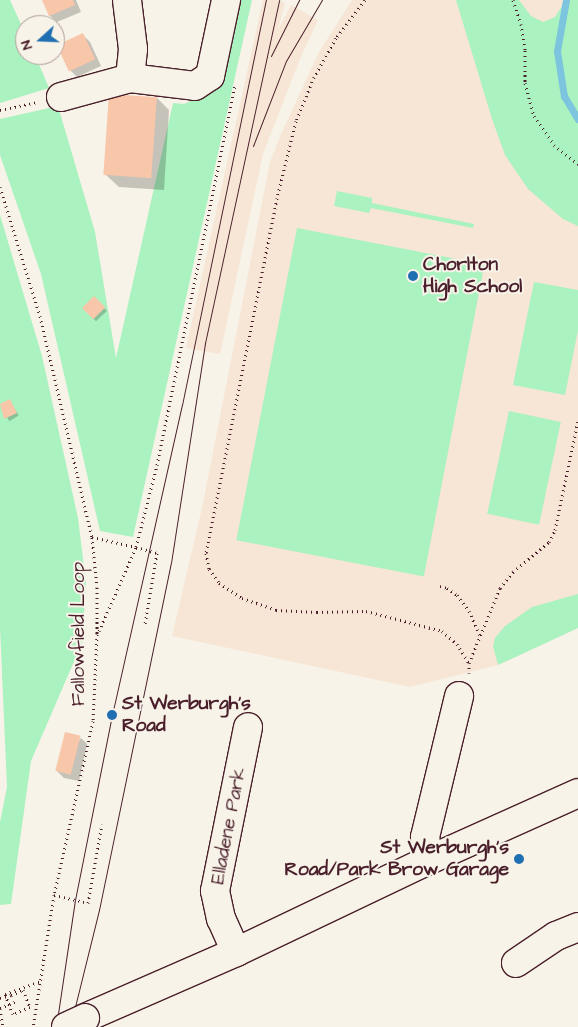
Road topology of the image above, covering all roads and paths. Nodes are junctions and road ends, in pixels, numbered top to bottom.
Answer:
1 (128, 0) edge
2 (226, 0) edge
3 (365, 0) edge
4 (513, 0) edge
5 (130, 78) junction
6 (236, 82) dead end
7 (61, 96) joint
8 (0, 110) edge
9 (578, 164) edge
10 (0, 187) edge
11 (578, 421) edge
12 (92, 537) junction
13 (136, 547) junction
14 (440, 586) dead end
15 (145, 624) dead end
16 (97, 634) junction
17 (480, 637) junction
18 (469, 663) junction
19 (459, 696) joint
20 (248, 727) dead end
21 (578, 793) edge
22 (102, 824) dead end
23 (429, 860) junction
24 (54, 895) junction
25 (578, 927) edge
26 (236, 952) junction
27 (516, 963) dead end
28 (40, 981) junction
29 (0, 998) edge
30 (17, 1001) dead end
31 (0, 1009) edge
32 (76, 1023) edge
33 (3, 1027) edge
34 (33, 1027) edge

1 - 5 street
2 - 5 street
3 - 18 path
4 - 9 path
5 - 7 street
6 - 13 path
7 - 8 path
10 - 12 path, Fallowfield Loop
11 - 17 path
12 - 13 path
12 - 16 path, Fallowfield Loop
13 - 15 path
13 - 16 path
14 - 17 path
16 - 24 path, Fallowfield Loop
17 - 18 path
18 - 19 path
19 - 23 street
20 - 26 street, Elladene Park
21 - 23 street
22 - 24 path
23 - 26 street
24 - 28 path, Fallowfield Loop
25 - 27 street
26 - 32 street
28 - 29 path, bridge
28 - 34 path, Fallowfield Loop
30 - 31 path, bridge
31 - 33 path

